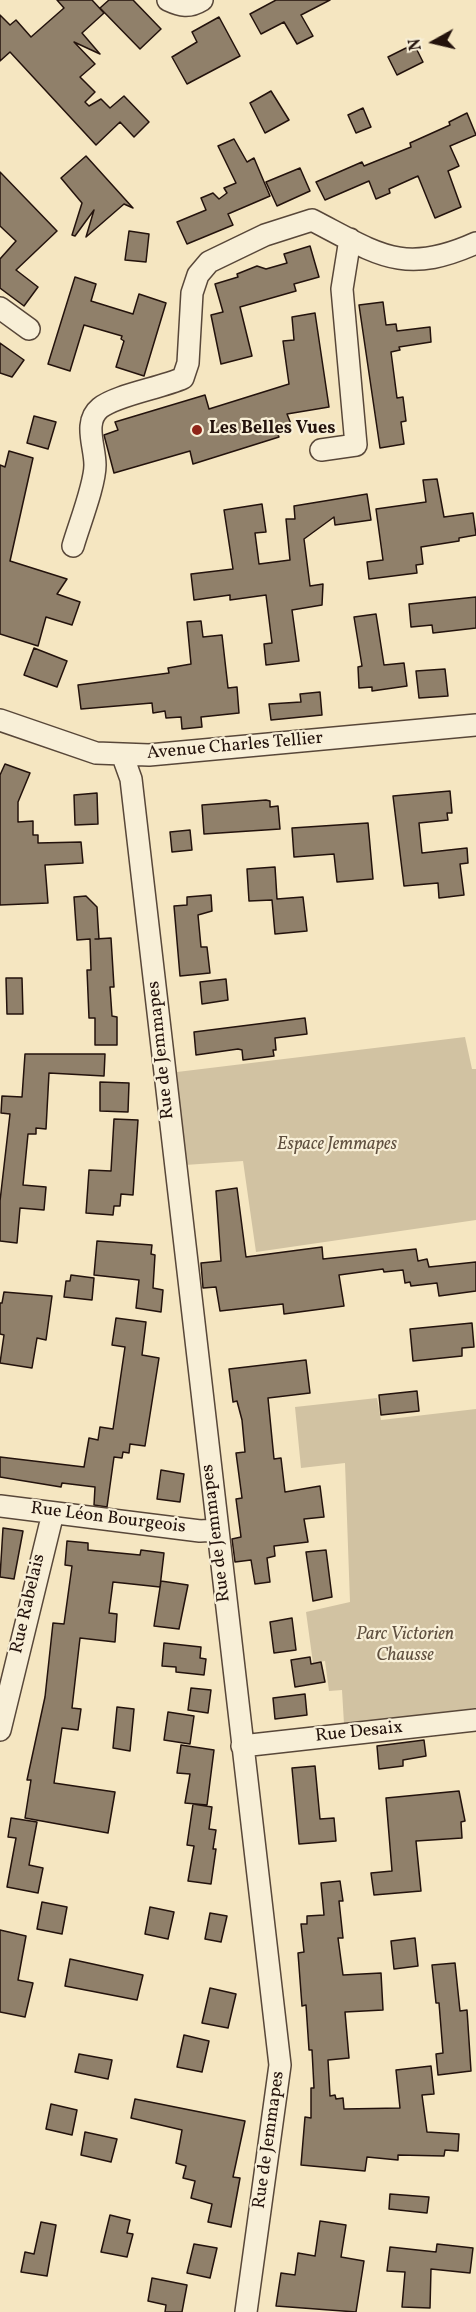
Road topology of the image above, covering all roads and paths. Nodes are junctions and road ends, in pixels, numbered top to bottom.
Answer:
1 (168, 0) edge
2 (202, 0) edge
3 (350, 239) junction
4 (476, 243) edge
5 (0, 308) edge
6 (29, 329) dead end
7 (321, 450) dead end
8 (73, 546) dead end
9 (0, 720) edge
10 (476, 725) edge
11 (122, 754) junction
12 (0, 1506) edge
13 (53, 1512) junction
14 (217, 1530) junction
15 (476, 1720) edge
16 (0, 1731) edge
17 (242, 1746) junction
18 (246, 2312) edge

1 - 2 street
3 - 4 street
3 - 7 street
3 - 8 street
5 - 6 street
9 - 11 street, Avenue Charles Tellier
10 - 11 street, Avenue Charles Tellier
11 - 14 street, Rue de Jemmapes
12 - 13 street, Rue Léon Bourgeois
13 - 14 street, Rue Léon Bourgeois
13 - 16 street, Rue Rabelais
14 - 17 street, Rue de Jemmapes
15 - 17 street, Rue Desaix
17 - 18 street, Rue de Jemmapes

